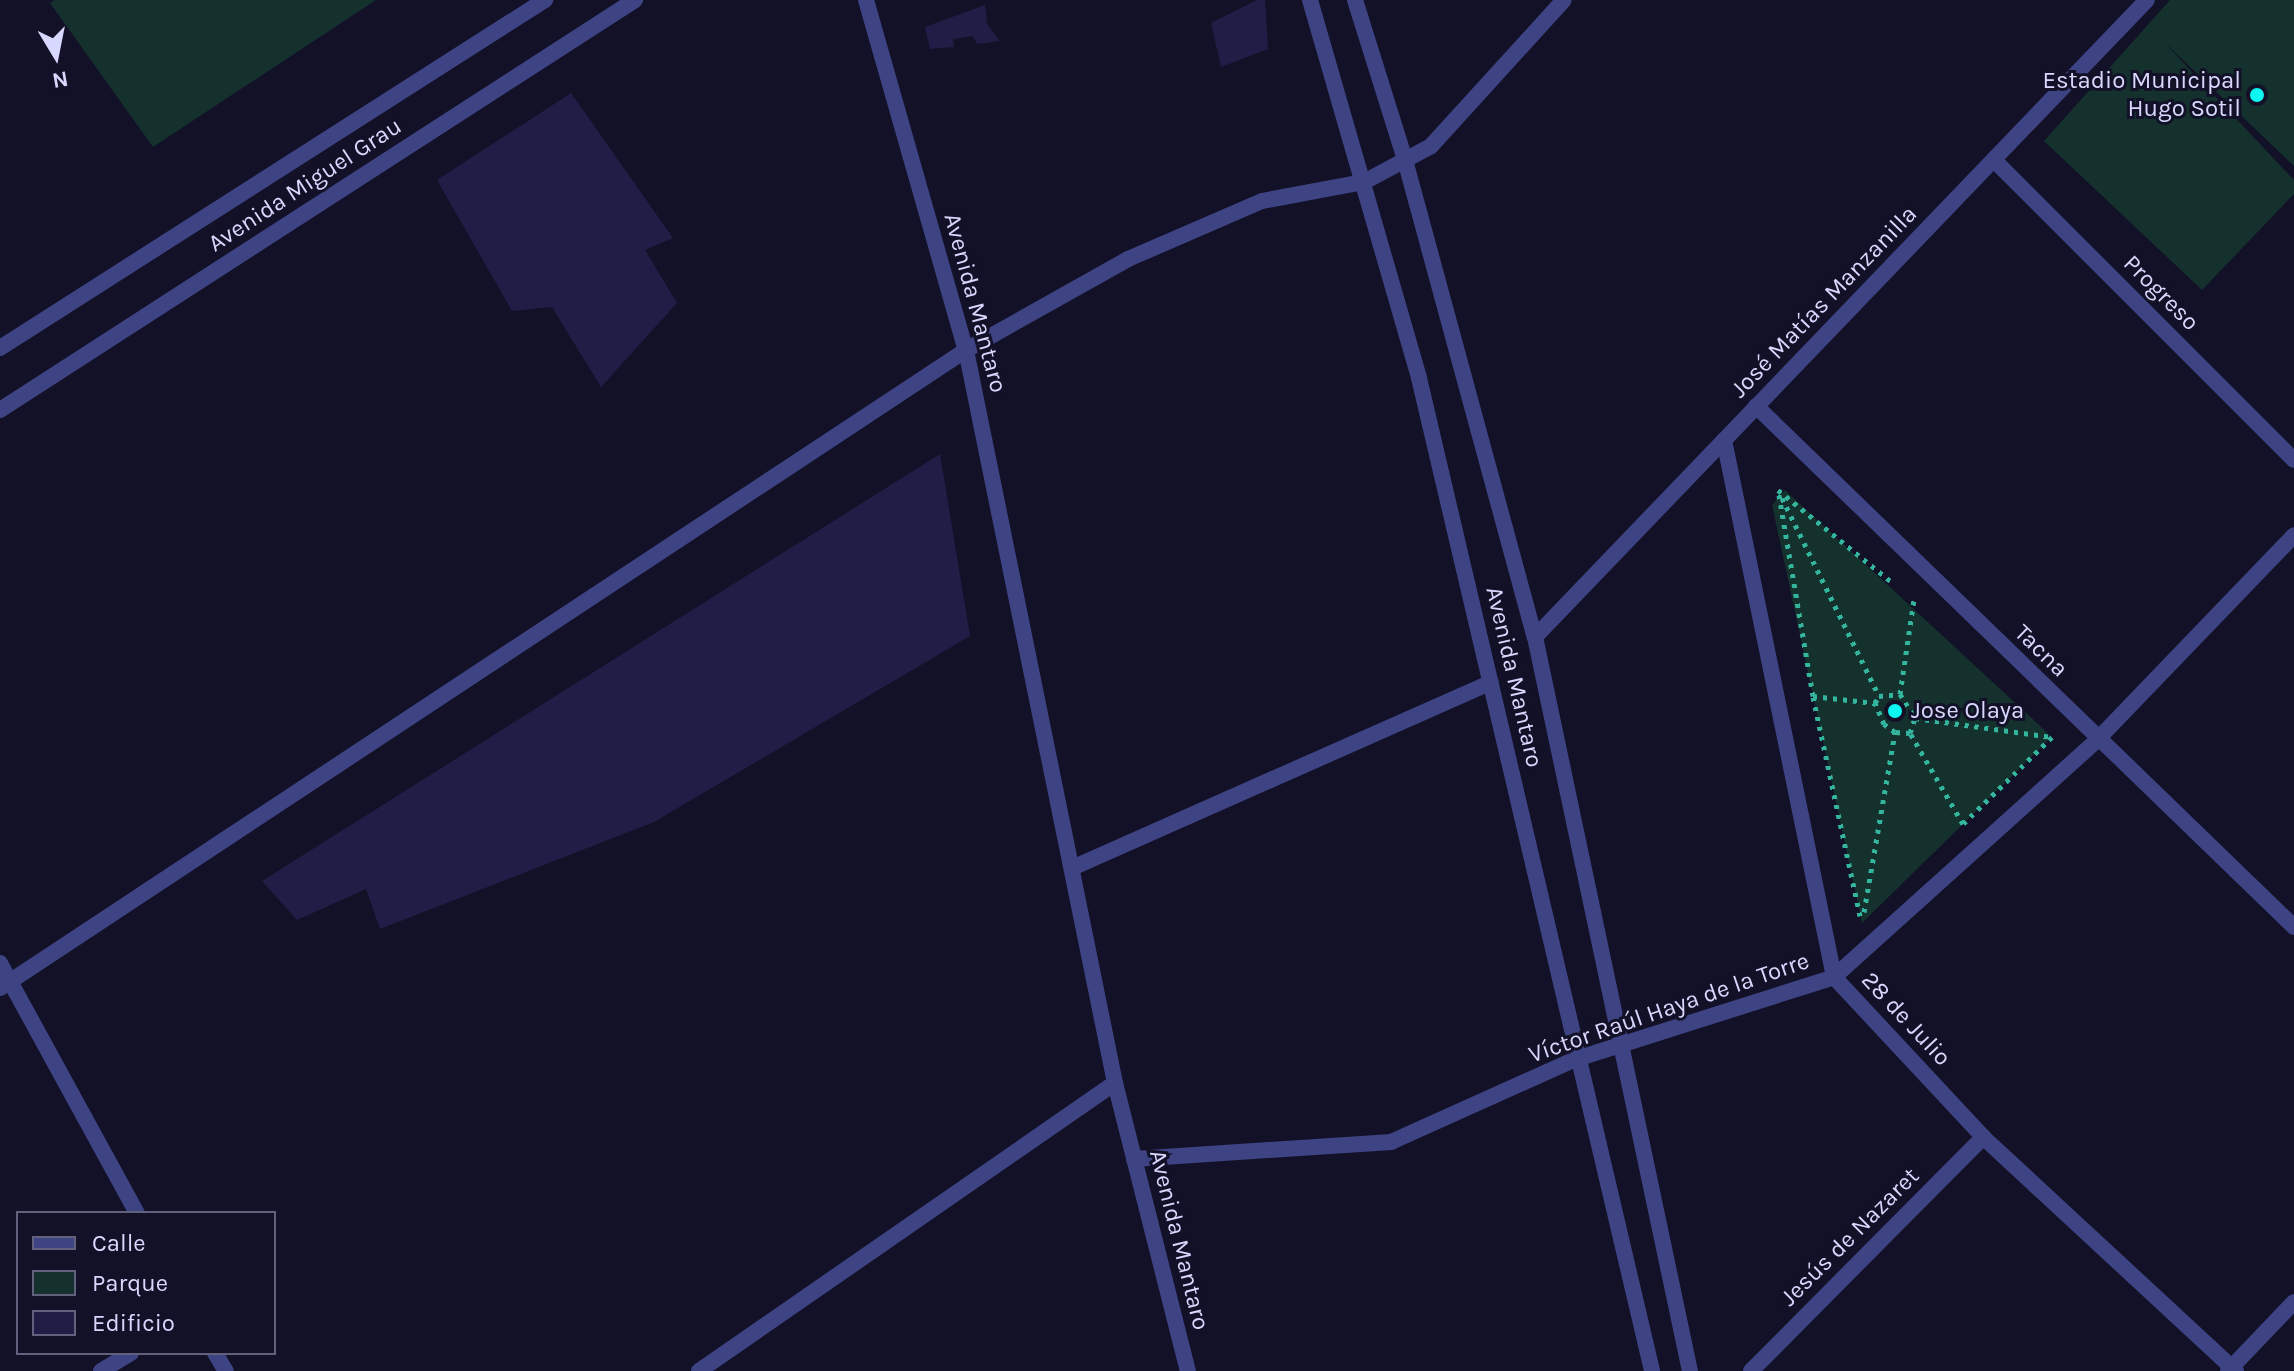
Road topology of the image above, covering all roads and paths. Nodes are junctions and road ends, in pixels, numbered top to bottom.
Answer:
1 (545, 0) edge
2 (635, 0) edge
3 (866, 0) edge
4 (1310, 0) edge
5 (1355, 0) edge
6 (1564, 0) edge
7 (2147, 0) edge
8 (1405, 160) junction
9 (1994, 160) junction
10 (1364, 182) junction
11 (0, 348) edge
12 (966, 350) junction
13 (1756, 406) junction
14 (0, 410) edge
15 (1724, 440) junction
16 (2294, 460) edge
17 (1778, 490) junction
18 (2294, 535) edge
19 (1914, 599) junction
20 (1924, 610) dead end
21 (1535, 637) junction
22 (1491, 682) junction
23 (1900, 694) junction
24 (1813, 696) junction
25 (1879, 696) junction
26 (1875, 703) junction
27 (1915, 718) junction
28 (2042, 726) dead end
29 (1895, 732) junction
30 (1910, 733) junction
31 (2052, 737) junction
32 (2097, 740) junction
33 (1072, 868) junction
34 (2294, 927) edge
35 (0, 963) edge
36 (1834, 977) junction
37 (6, 984) edge
38 (1619, 1046) junction
39 (1576, 1059) junction
40 (1115, 1083) junction
41 (1983, 1137) junction
42 (1134, 1159) junction
43 (136, 1211) edge
44 (2294, 1302) edge
45 (128, 1355) edge
46 (2232, 1370) edge
47 (101, 1371) edge
48 (699, 1371) edge
49 (1188, 1371) edge
50 (1652, 1371) edge
51 (1690, 1371) edge
52 (1751, 1371) edge

1 - 11 street, Avenida Miguel Grau
2 - 14 street, Avenida Miguel Grau
3 - 12 street, Avenida Mantaro
4 - 10 street, Avenida Mantaro
5 - 8 street
6 - 8 street
7 - 9 street, José Matías Manzanilla
8 - 10 street
8 - 21 street
9 - 13 street, José Matías Manzanilla
9 - 16 street, Progreso
10 - 12 street
10 - 22 street, Avenida Mantaro
12 - 33 street, Avenida Mantaro
12 - 37 street
13 - 15 street, José Matías Manzanilla
13 - 32 street, Tacna
15 - 21 street, José Matías Manzanilla
15 - 36 street, 28 de Julio
17 - 19 path
17 - 24 path
17 - 25 path
18 - 32 street, Víctor Raúl Haya de la Torre
19 - 20 path
19 - 23 path
21 - 38 street
22 - 33 street
22 - 39 street, Avenida Mantaro
23 - 25 path
23 - 27 path
24 - 26 path
24 - 29 path
25 - 26 path
26 - 29 path
27 - 30 path
27 - 31 path
28 - 31 path
29 - 30 path
30 - 31 path
32 - 34 street, Tacna
32 - 36 street, Víctor Raúl Haya de la Torre
33 - 40 street, Avenida Mantaro
35 - 37 street
36 - 38 street, Víctor Raúl Haya de la Torre
36 - 41 street, 28 de Julio
37 - 43 street
38 - 39 street, Víctor Raúl Haya de la Torre
38 - 51 street
39 - 42 street, Víctor Raúl Haya de la Torre
39 - 50 street, Avenida Mantaro
40 - 42 street, Avenida Mantaro
40 - 48 street
41 - 46 street, 28 de Julio
41 - 52 street, Jesús de Nazaret
42 - 49 street, Avenida Mantaro
44 - 46 street
45 - 47 street

